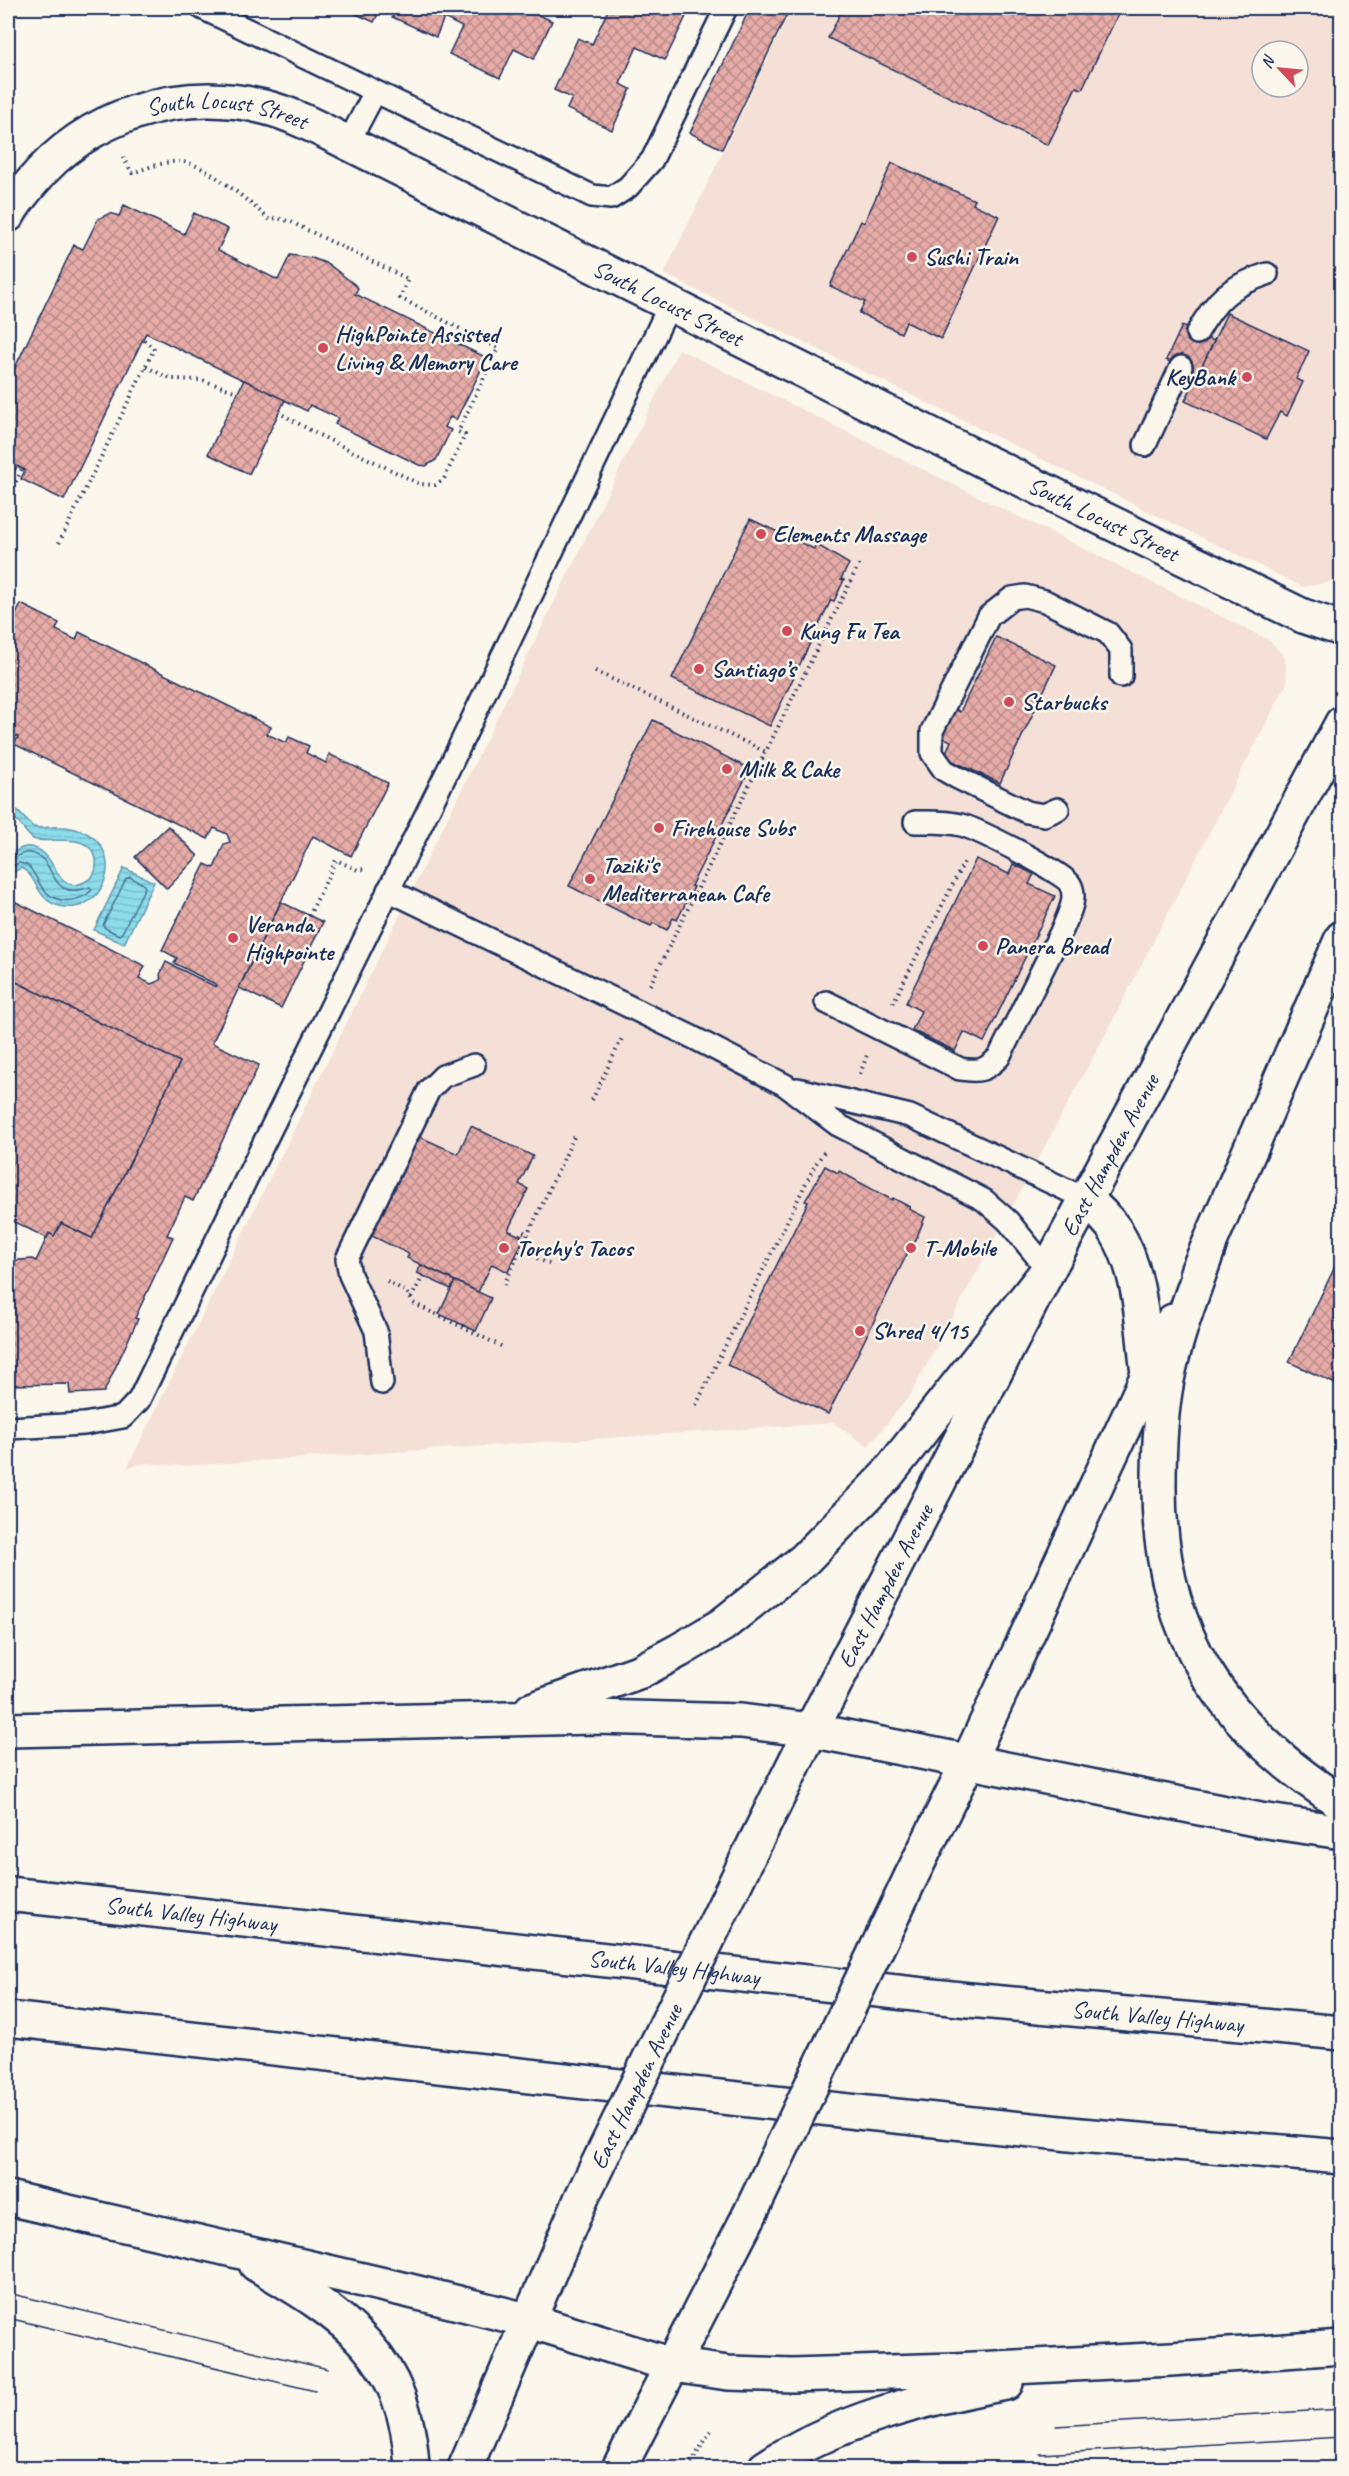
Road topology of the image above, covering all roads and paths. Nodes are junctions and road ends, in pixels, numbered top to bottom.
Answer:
1 (202, 8) edge
2 (726, 8) edge
3 (375, 92) junction
4 (348, 143) junction
5 (123, 157) dead end
6 (8, 215) edge
7 (1267, 274) dead end
8 (670, 304) junction
9 (1197, 333) dead end
10 (143, 339) dead end
11 (146, 367) junction
12 (1181, 367) dead end
13 (237, 392) dead end
14 (280, 413) dead end
15 (1145, 445) dead end
16 (22, 469) dead end
17 (8, 498) edge
18 (59, 543) dead end
19 (860, 562) dead end
20 (1341, 629) edge
21 (595, 671) dead end
22 (1121, 676) dead end
23 (1341, 723) edge
24 (766, 752) junction
25 (1058, 809) dead end
26 (915, 822) dead end
27 (966, 856) dead end
28 (369, 868) dead end
29 (388, 890) junction
30 (309, 916) dead end
31 (1341, 938) edge
32 (648, 988) dead end
33 (826, 1002) dead end
34 (889, 1010) dead end
35 (623, 1036) dead end
36 (870, 1048) dead end
37 (474, 1065) dead end
38 (859, 1076) dead end
39 (785, 1085) junction
40 (592, 1100) dead end
41 (574, 1137) dead end
42 (827, 1146) dead end
43 (1086, 1199) junction
44 (520, 1235) dead end
45 (529, 1235) junction
46 (1209, 1246) junction
47 (521, 1250) junction
48 (553, 1266) dead end
49 (1048, 1270) junction
50 (423, 1275) dead end
51 (385, 1280) dead end
52 (504, 1286) dead end
53 (411, 1298) junction
54 (504, 1348) dead end
55 (1148, 1374) junction
56 (382, 1383) dead end
57 (696, 1406) dead end
58 (8, 1428) edge
59 (507, 1719) junction
60 (8, 1730) edge
61 (811, 1730) junction
62 (969, 1760) junction
63 (1341, 1803) edge
64 (1341, 1832) edge
65 (8, 1894) edge
66 (8, 2019) edge
67 (1341, 2032) edge
68 (1341, 2157) edge
69 (8, 2198) edge
70 (228, 2248) junction
71 (527, 2320) junction
72 (1341, 2347) edge
73 (1171, 2359) junction
74 (672, 2365) junction
75 (713, 2427) dead end
76 (412, 2469) edge
77 (465, 2469) edge
78 (619, 2469) edge
79 (688, 2469) edge
80 (765, 2469) edge

1 - 3 lane
2 - 3 lane
3 - 4 lane
4 - 6 main road, South Locust Street
4 - 8 main road, South Locust Street
5 - 14 path
7 - 9 lane
8 - 20 main road, South Locust Street
8 - 29 lane
10 - 11 path
11 - 13 path
11 - 18 path
12 - 15 lane
16 - 17 path
19 - 24 path
21 - 24 path
22 - 25 lane
23 - 43 main road, East Hampden Avenue
24 - 32 path
26 - 33 lane
27 - 34 path
28 - 30 path
29 - 39 lane
29 - 58 lane
31 - 46 main road
35 - 40 path
36 - 38 path
37 - 56 lane
39 - 43 lane
39 - 49 lane
41 - 45 path
42 - 57 path
43 - 49 main road, East Hampden Avenue
43 - 55 main road
44 - 45 path
45 - 47 path
46 - 55 main road
46 - 63 main road
47 - 48 path
47 - 52 path
49 - 59 main road
49 - 61 main road, East Hampden Avenue
50 - 53 path
51 - 53 path
53 - 54 path
55 - 62 main road
59 - 60 main road
59 - 61 main road
61 - 62 main road
61 - 71 main road, East Hampden Avenue, bridge
62 - 64 main road
62 - 74 main road, bridge
65 - 67 main road, South Valley Highway
66 - 68 main road
69 - 70 main road
70 - 71 main road
70 - 76 main road
71 - 74 main road
71 - 77 main road, East Hampden Avenue
72 - 73 main road
73 - 74 main road
73 - 80 main road
74 - 78 main road
75 - 79 path

